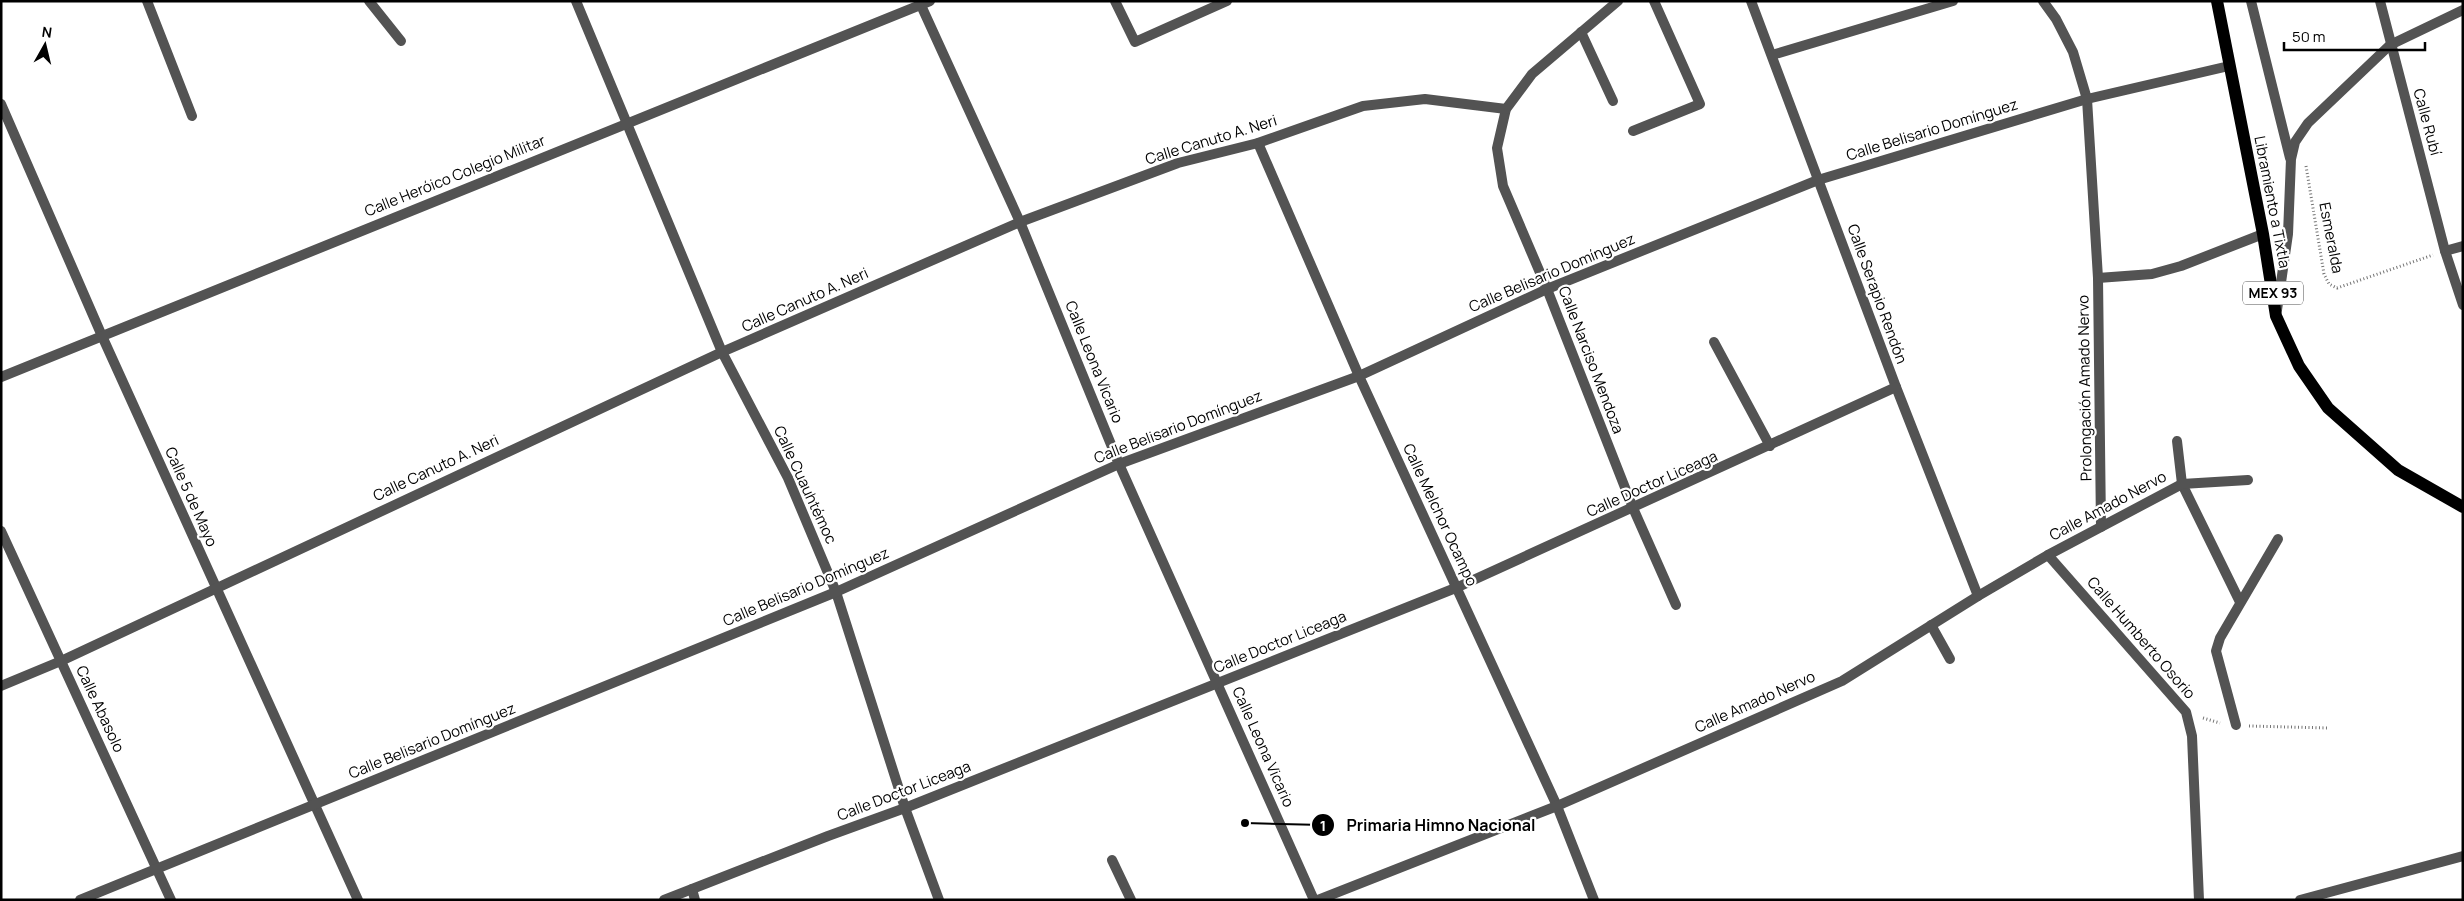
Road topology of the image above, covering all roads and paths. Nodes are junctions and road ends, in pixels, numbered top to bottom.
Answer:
1 (147, 1) edge
2 (369, 1) edge
3 (576, 1) edge
4 (1227, 1) edge
5 (1618, 1) edge
6 (1654, 1) edge
7 (1752, 1) edge
8 (1953, 1) edge
9 (2043, 1) edge
10 (2217, 1) edge
11 (2251, 1) edge
12 (2380, 1) edge
13 (923, 2) edge
14 (1117, 3) edge
15 (1916, 6) edge
16 (2463, 10) edge
17 (1581, 32) junction
18 (401, 40) dead end
19 (2390, 45) junction
20 (1772, 55) junction
21 (2229, 66) junction
22 (2087, 99) junction
23 (1614, 101) dead end
24 (1, 104) edge
25 (1506, 109) junction
26 (192, 116) dead end
27 (626, 122) junction
28 (1633, 131) dead end
29 (1258, 143) junction
30 (2291, 159) junction
31 (2306, 161) dead end
32 (1818, 180) junction
33 (1020, 222) junction
34 (2264, 234) junction
35 (2463, 246) edge
36 (2445, 251) junction
37 (2098, 278) junction
38 (1547, 289) junction
39 (2463, 305) edge
40 (2276, 316) junction
41 (102, 336) junction
42 (1714, 342) dead end
43 (722, 352) junction
44 (1359, 376) junction
45 (1, 377) edge
46 (1896, 387) junction
47 (2177, 441) dead end
48 (1770, 446) junction
49 (1120, 464) junction
50 (2248, 480) dead end
51 (2182, 484) junction
52 (2463, 507) edge
53 (1633, 508) junction
54 (2101, 527) junction
55 (1, 531) edge
56 (2278, 539) dead end
57 (2048, 555) junction
58 (216, 587) junction
59 (1458, 587) junction
60 (836, 592) junction
61 (1978, 596) junction
62 (2240, 602) junction
63 (1676, 605) dead end
64 (1931, 625) junction
65 (1950, 659) dead end
66 (61, 661) junction
67 (1218, 682) junction
68 (1, 686) edge
69 (2186, 712) junction
70 (2236, 724) junction
71 (2328, 728) dead end
72 (314, 806) junction
73 (1557, 806) junction
74 (905, 808) junction
75 (2463, 856) edge
76 (1112, 860) dead end
77 (157, 869) junction
78 (692, 889) junction
79 (80, 900) edge
80 (172, 900) edge
81 (358, 900) edge
82 (664, 900) edge
83 (696, 900) edge
84 (939, 900) edge
85 (1131, 900) edge
86 (1316, 900) edge
87 (1594, 900) edge
88 (2199, 900) edge
89 (2300, 900) edge

1 - 26 street
2 - 18 street
3 - 27 street, Calle Cuauhtémoc
4 - 14 street
5 - 17 street
6 - 28 street
7 - 20 street, Calle Serapio Rendón
8 - 15 street
9 - 22 street, Prolongación Amado Nervo
10 - 21 main road, Libramiento a Tixtla / MEX 93
11 - 30 street
12 - 19 street, Calle Rubí
13 - 27 street, Calle Heróico Colegio Militar
13 - 33 street, Calle Leona Vicario
15 - 20 street
16 - 19 street
17 - 23 street
17 - 25 street
19 - 30 street
19 - 36 street, Calle Rubí
20 - 32 street, Calle Serapio Rendón
21 - 22 street, Calle Belisario Domínguez
21 - 34 main road, Libramiento a Tixtla / MEX 93
22 - 32 street, Calle Belisario Domínguez
22 - 37 street, Prolongación Amado Nervo
24 - 41 street, Calle 5 de Mayo
25 - 29 street, Calle Canuto A. Neri
25 - 38 street, Calle Narciso Mendoza
27 - 41 street, Calle Heróico Colegio Militar
27 - 43 street, Calle Cuauhtémoc
29 - 33 street, Calle Canuto A. Neri
29 - 44 street, Calle Melchor Ocampo
30 - 40 street
31 - 36 path, Esmeralda
32 - 38 street, Calle Belisario Domínguez
32 - 46 street, Calle Serapio Rendón
33 - 43 street, Calle Canuto A. Neri
33 - 49 street, Calle Leona Vicario
34 - 37 street, Prolongación Amado Nervo
34 - 40 main road, Libramiento a Tixtla / MEX 93
35 - 36 street
36 - 39 street, Calle Rubí
37 - 54 street, Prolongación Amado Nervo
38 - 44 street, Calle Belisario Domínguez
38 - 53 street, Calle Narciso Mendoza
40 - 52 main road, Libramiento a Tixtla / MEX 93
41 - 45 street, Calle Heróico Colegio Militar
41 - 58 street, Calle 5 de Mayo
42 - 48 street
43 - 58 street, Calle Canuto A. Neri
43 - 60 street, Calle Cuauhtémoc
44 - 49 street, Calle Belisario Domínguez
44 - 59 street, Calle Melchor Ocampo
46 - 48 street, Calle Doctor Liceaga
46 - 61 street, Calle Serapio Rendón
47 - 51 street
48 - 53 street, Calle Doctor Liceaga
49 - 60 street, Calle Belisario Domínguez
49 - 67 street, Calle Leona Vicario
50 - 51 street
51 - 54 street, Calle Amado Nervo
51 - 62 street
53 - 59 street, Calle Doctor Liceaga
53 - 63 street, Calle Narciso Mendoza
54 - 57 street, Calle Amado Nervo
55 - 66 street, Calle Abasolo
56 - 62 street
57 - 61 street, Calle Amado Nervo
57 - 69 street, Calle Humberto Osorio
58 - 66 street, Calle Canuto A. Neri
58 - 72 street, Calle 5 de Mayo
59 - 67 street, Calle Doctor Liceaga
59 - 73 street, Calle Melchor Ocampo
60 - 72 street, Calle Belisario Domínguez
60 - 74 street, Calle Cuauhtémoc
61 - 64 street, Calle Amado Nervo
62 - 70 street
64 - 65 street
64 - 73 street, Calle Amado Nervo
66 - 68 street, Calle Canuto A. Neri
66 - 77 street, Calle Abasolo
67 - 74 street, Calle Doctor Liceaga
67 - 86 street, Calle Leona Vicario
69 - 70 path
69 - 88 street, Calle Humberto Osorio
70 - 71 path
72 - 77 street, Calle Belisario Domínguez
72 - 81 street, Calle 5 de Mayo
73 - 86 street, Calle Amado Nervo
73 - 87 street, Calle Melchor Ocampo
74 - 78 street, Calle Doctor Liceaga
74 - 84 street, Calle Cuauhtémoc
75 - 89 street
76 - 85 street
77 - 79 street, Calle Belisario Domínguez
77 - 80 street, Calle Abasolo
78 - 82 street, Calle Doctor Liceaga
78 - 83 street

